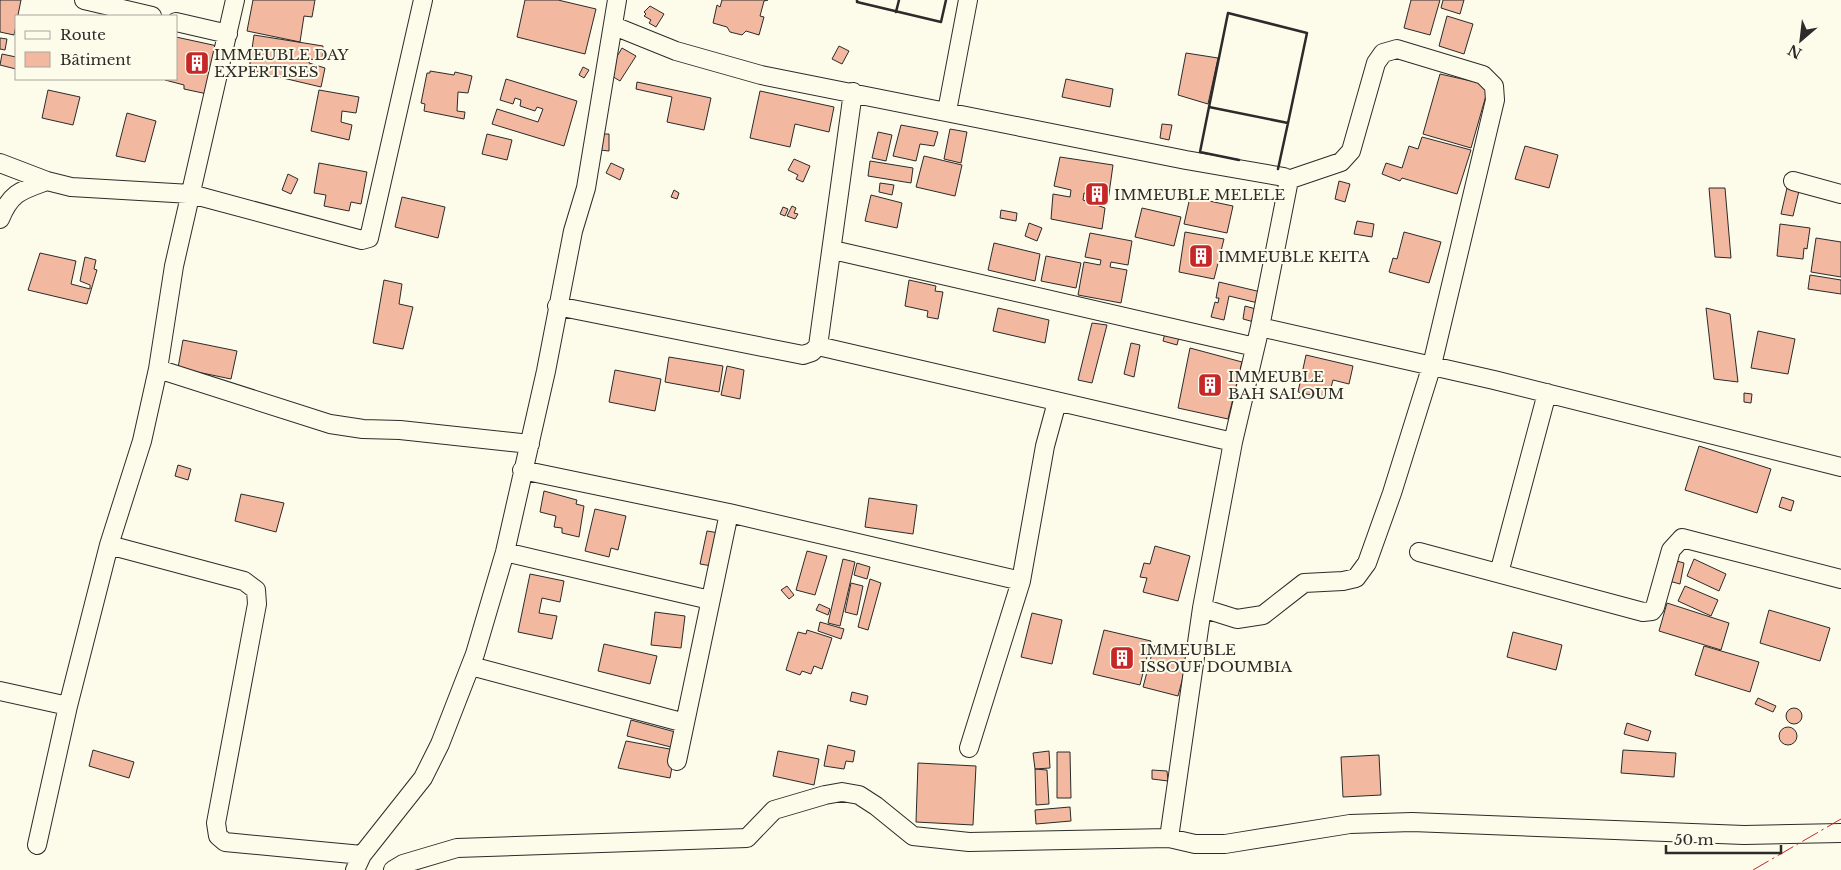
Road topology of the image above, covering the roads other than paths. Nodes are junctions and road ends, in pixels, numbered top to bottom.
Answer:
1 (84, 0) edge
2 (236, 0) edge
3 (423, 0) edge
4 (617, 0) edge
5 (968, 0) edge
6 (148, 15) edge
7 (178, 22) edge
8 (614, 26) junction
9 (228, 34) junction
10 (853, 92) junction
11 (947, 111) junction
12 (0, 163) edge
13 (1288, 180) junction
14 (47, 181) junction
15 (1793, 181) dead end
16 (190, 194) junction
17 (1841, 194) edge
18 (0, 219) edge
19 (832, 250) junction
20 (557, 306) junction
21 (1260, 327) junction
22 (818, 346) junction
23 (1256, 347) junction
24 (1432, 365) junction
25 (158, 369) junction
26 (1547, 393) junction
27 (1057, 402) junction
28 (1234, 442) junction
29 (530, 444) junction
30 (1841, 467) edge
31 (522, 470) junction
32 (729, 513) junction
33 (109, 545) junction
34 (505, 552) junction
35 (1419, 552) dead end
36 (1499, 574) junction
37 (1841, 579) edge
38 (1021, 581) junction
39 (710, 600) junction
40 (1202, 608) junction
41 (471, 666) junction
42 (0, 691) edge
43 (68, 706) junction
44 (685, 723) junction
45 (968, 748) dead end
46 (677, 761) dead end
47 (1841, 833) edge
48 (1168, 838) junction
49 (38, 845) dead end
50 (359, 863) edge
51 (393, 870) edge

1 - 6 street
2 - 9 street
3 - 16 street
4 - 8 street
5 - 11 street
7 - 9 street
8 - 10 street
8 - 20 street
9 - 16 street
10 - 11 street
10 - 19 street
11 - 13 street
12 - 14 street
13 - 21 street
13 - 24 street
14 - 16 street
14 - 18 street
15 - 17 street
16 - 25 street
19 - 22 street
19 - 23 street
20 - 22 street
20 - 29 street
21 - 23 street
21 - 24 street
22 - 27 street
23 - 28 street
24 - 26 street
24 - 40 street
25 - 29 street
25 - 33 street
26 - 30 street
26 - 36 street
27 - 28 street
27 - 38 street
28 - 40 street
29 - 31 street
31 - 32 street
31 - 34 street
32 - 38 street
32 - 39 street
33 - 43 street
33 - 50 street
34 - 39 street
34 - 41 street
35 - 36 street
36 - 37 street
38 - 45 street
39 - 44 street
40 - 48 street
41 - 44 street
41 - 50 street
42 - 43 street
43 - 49 street
44 - 46 street
47 - 48 street
48 - 51 street

